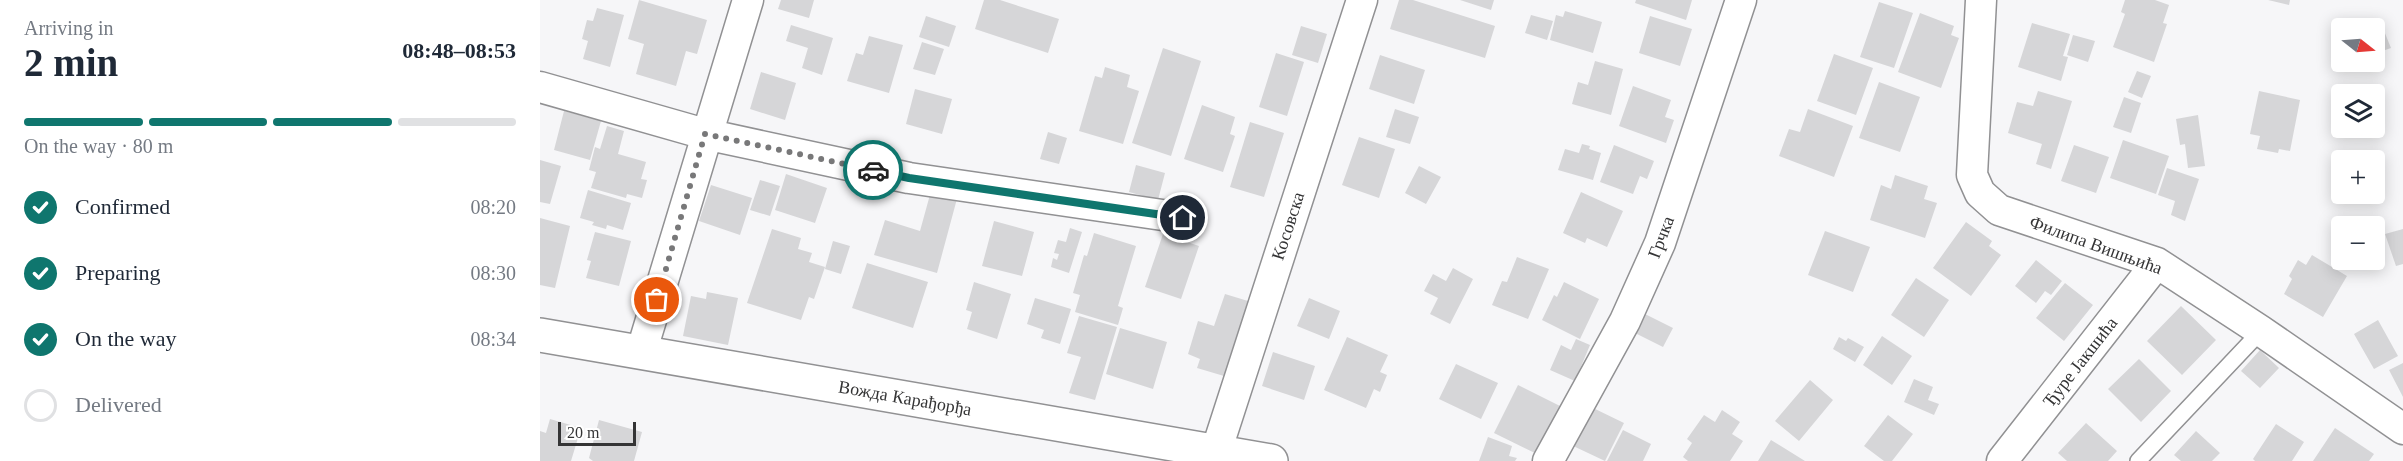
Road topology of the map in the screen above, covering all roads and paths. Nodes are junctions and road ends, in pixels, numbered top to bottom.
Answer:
1 (747, 0) edge
2 (1362, 0) edge
3 (1741, 0) edge
4 (1981, 0) edge
5 (540, 87) edge
6 (705, 134) junction
7 (1183, 218) dead end
8 (2157, 263) junction
9 (2261, 330) junction
10 (540, 335) edge
11 (641, 353) junction
12 (2403, 429) edge
13 (1214, 456) edge
14 (1271, 461) edge
15 (1548, 461) edge
16 (2002, 461) edge
17 (2138, 461) edge

1 - 6 street
2 - 13 street, Косовска
3 - 15 street, Грчка
4 - 8 street, Филипа Вишњића
5 - 6 street
6 - 7 street
6 - 11 street
8 - 9 street, Филипа Вишњића
8 - 16 street, Ђуре Јакшића
9 - 12 street, Филипа Вишњића
9 - 17 lane
10 - 11 main road, Вожда Карађорђа
11 - 13 main road, Вожда Карађорђа
13 - 14 main road, Вожда Карађорђа

